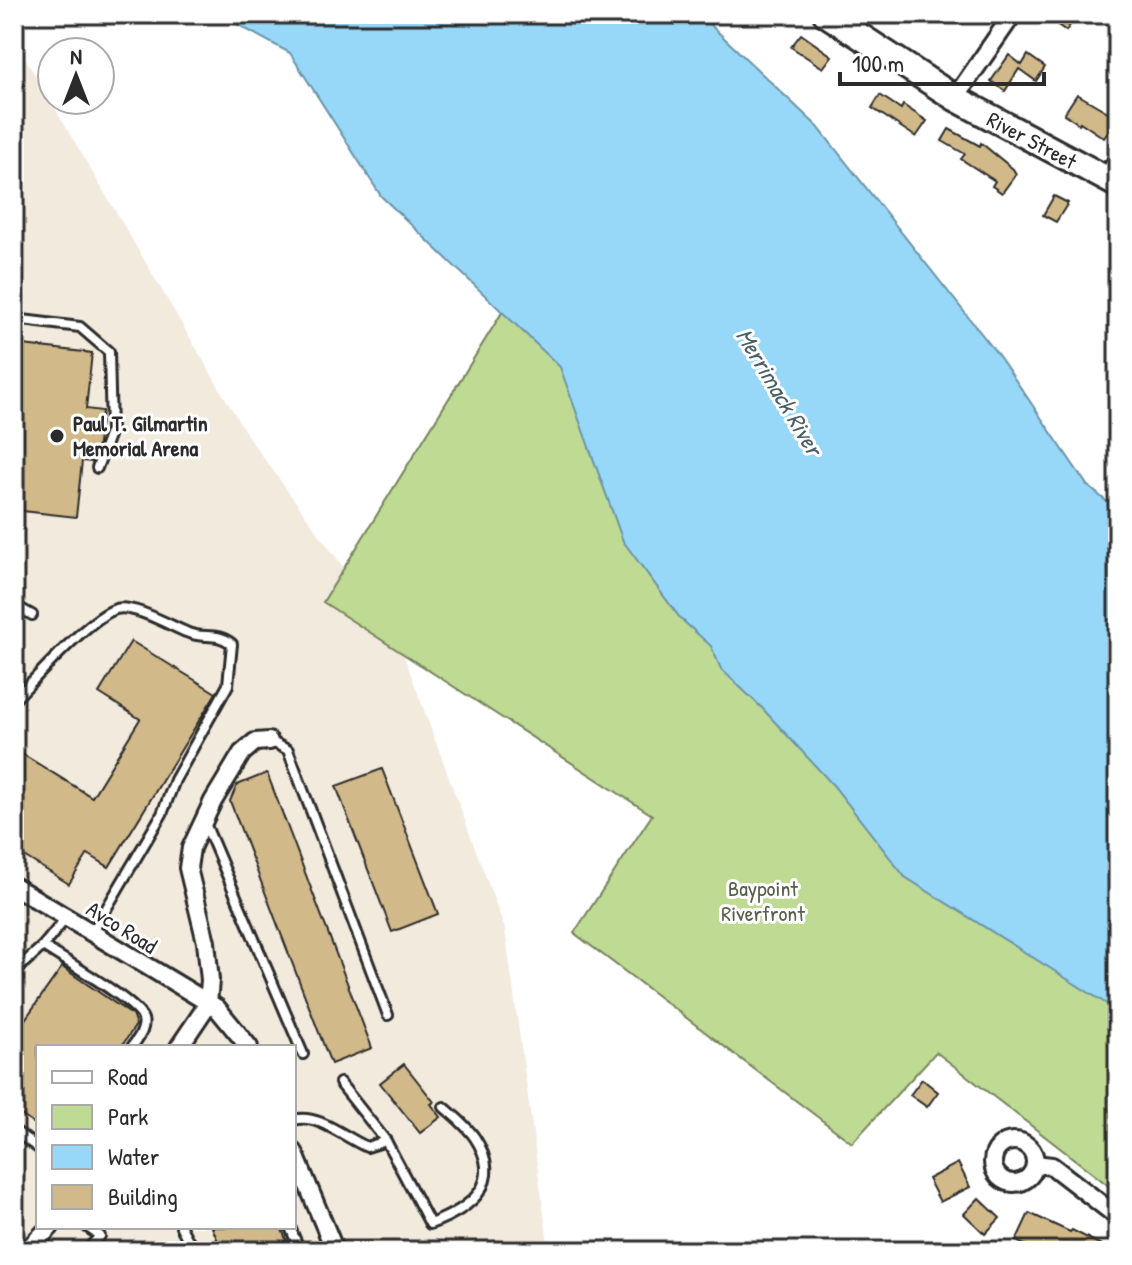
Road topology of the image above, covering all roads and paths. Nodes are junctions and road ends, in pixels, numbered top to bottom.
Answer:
1 (826, 14) edge
2 (1013, 14) edge
3 (955, 98) junction
4 (1114, 174) edge
5 (14, 319) edge
6 (97, 468) dead end
7 (14, 605) edge
8 (32, 615) dead end
9 (14, 700) edge
10 (269, 741) joint
11 (204, 820) junction
12 (14, 886) edge
13 (66, 918) junction
14 (92, 934) junction
15 (43, 946) junction
16 (14, 972) edge
17 (208, 1004) junction
18 (388, 1015) dead end
19 (134, 1045) edge
20 (180, 1045) edge
21 (247, 1045) edge
22 (303, 1054) dead end
23 (340, 1083) dead end
24 (444, 1107) dead end
25 (296, 1120) edge
26 (14, 1130) edge
27 (386, 1141) junction
28 (36, 1146) edge
29 (296, 1157) edge
30 (1035, 1164) dead end
31 (1118, 1217) edge
32 (48, 1229) edge
33 (90, 1229) edge
34 (104, 1229) edge
35 (182, 1229) edge
36 (291, 1229) edge
37 (100, 1236) junction
38 (26, 1251) edge
39 (86, 1251) edge
40 (194, 1251) edge
41 (300, 1251) edge
42 (335, 1251) edge

1 - 3 main road, River Street
2 - 3 street
3 - 4 main road, River Street
5 - 6 lane
7 - 8 lane
9 - 14 lane
10 - 11 street
10 - 18 lane
11 - 17 street
11 - 22 lane
12 - 13 street, Avco Road
13 - 14 street, Avco Road
13 - 15 lane
14 - 17 street, Avco Road
15 - 16 lane
15 - 19 lane
17 - 20 street
17 - 21 street, Avco Road
23 - 27 lane
24 - 27 lane
25 - 27 lane
26 - 28 lane
29 - 42 street
30 - 31 street
32 - 38 street
33 - 37 lane
34 - 37 lane
35 - 40 lane
36 - 41 lane
37 - 39 lane

